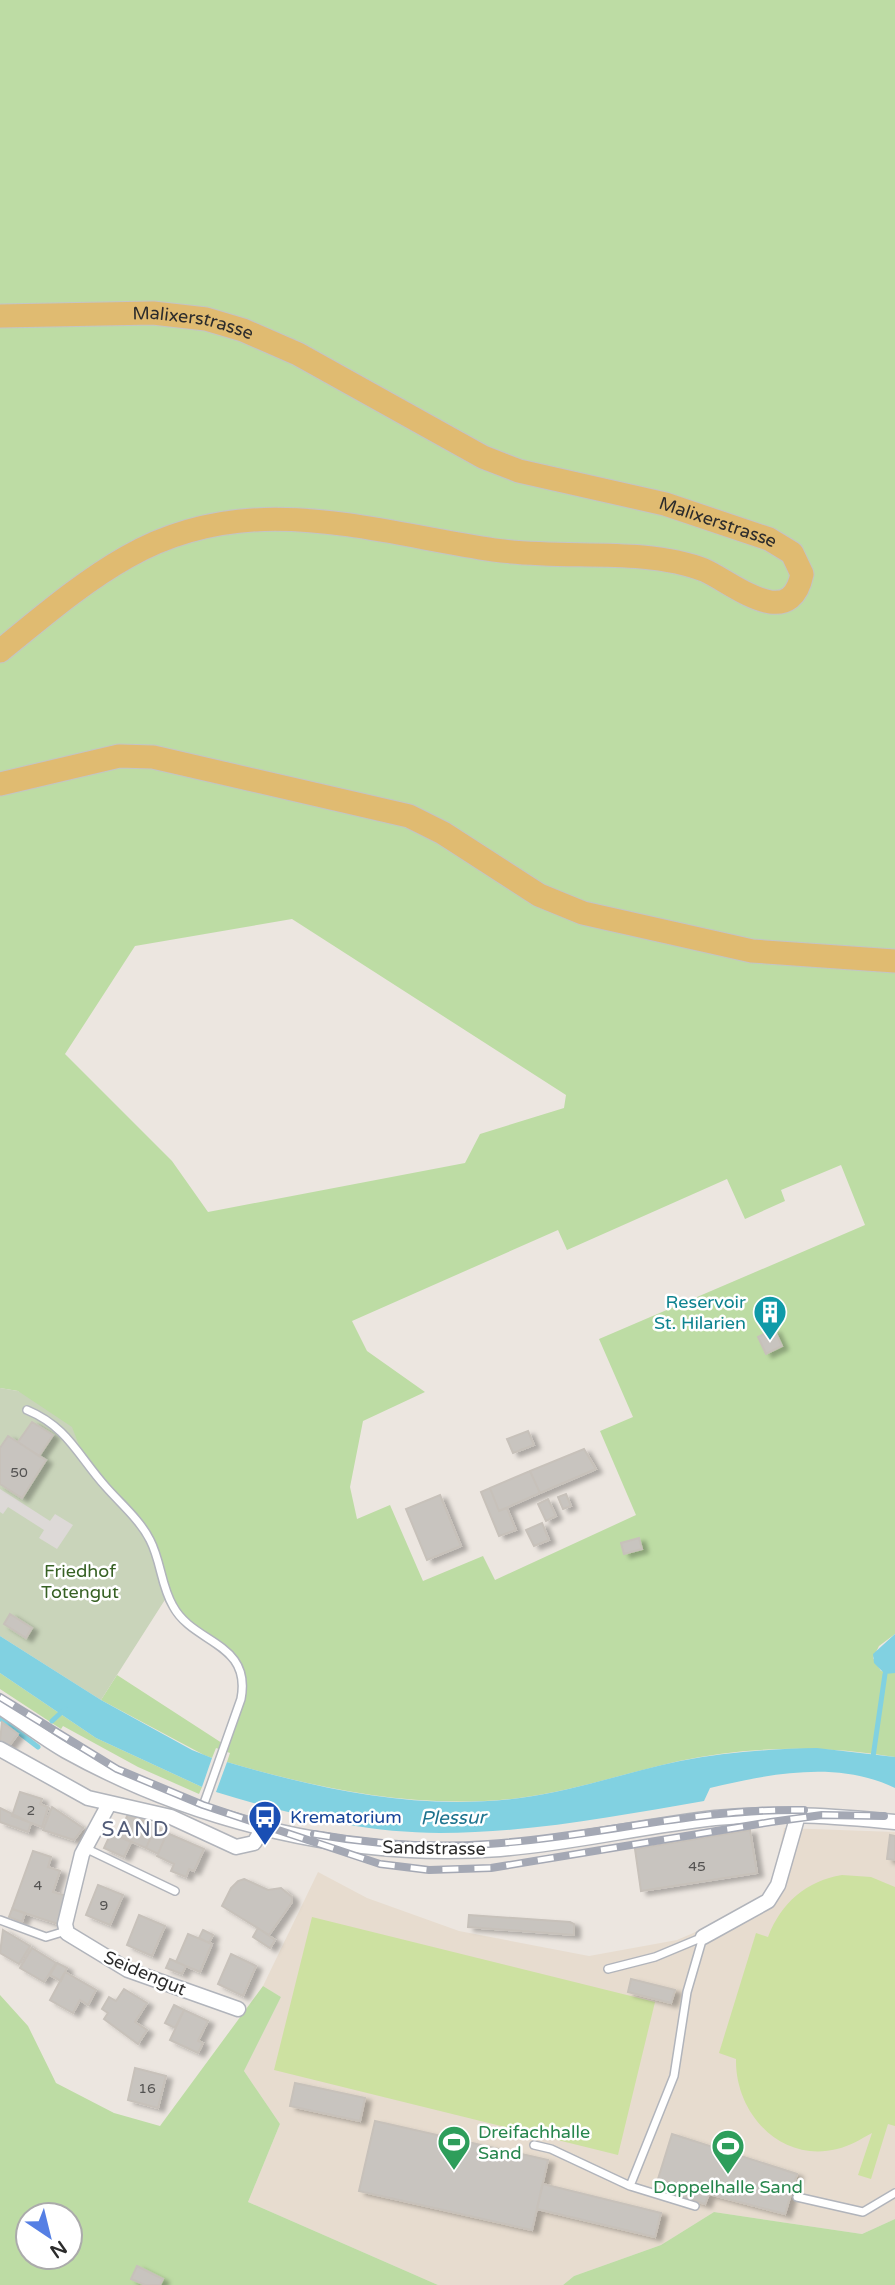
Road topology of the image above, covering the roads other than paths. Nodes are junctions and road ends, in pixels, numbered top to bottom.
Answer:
1 (0, 316) edge
2 (0, 651) edge
3 (0, 784) edge
4 (895, 961) edge
5 (26, 1410) dead end
6 (0, 1706) edge
7 (0, 1749) edge
8 (204, 1803) junction
9 (109, 1804) junction
10 (798, 1815) junction
11 (895, 1822) edge
12 (263, 1828) junction
13 (85, 1848) junction
14 (176, 1891) dead end
15 (0, 1920) edge
16 (66, 1931) junction
17 (703, 1937) junction
18 (608, 1969) dead end
19 (238, 2009) dead end
20 (534, 2145) dead end
21 (630, 2186) junction
22 (895, 2193) edge
23 (797, 2197) dead end
24 (695, 2206) dead end

1 - 2 main road, Malixerstrasse
3 - 4 main road
5 - 8 lane
6 - 8 street, Sandstrasse
7 - 9 street
8 - 12 street, Sandstrasse
9 - 12 street
9 - 13 street
10 - 11 street, Sandstrasse
10 - 12 street, Sandstrasse
10 - 17 street
13 - 14 lane
13 - 16 street
15 - 16 lane
16 - 19 street, Seidengut
17 - 18 lane
17 - 21 lane
20 - 21 lane
21 - 24 lane
22 - 23 lane

